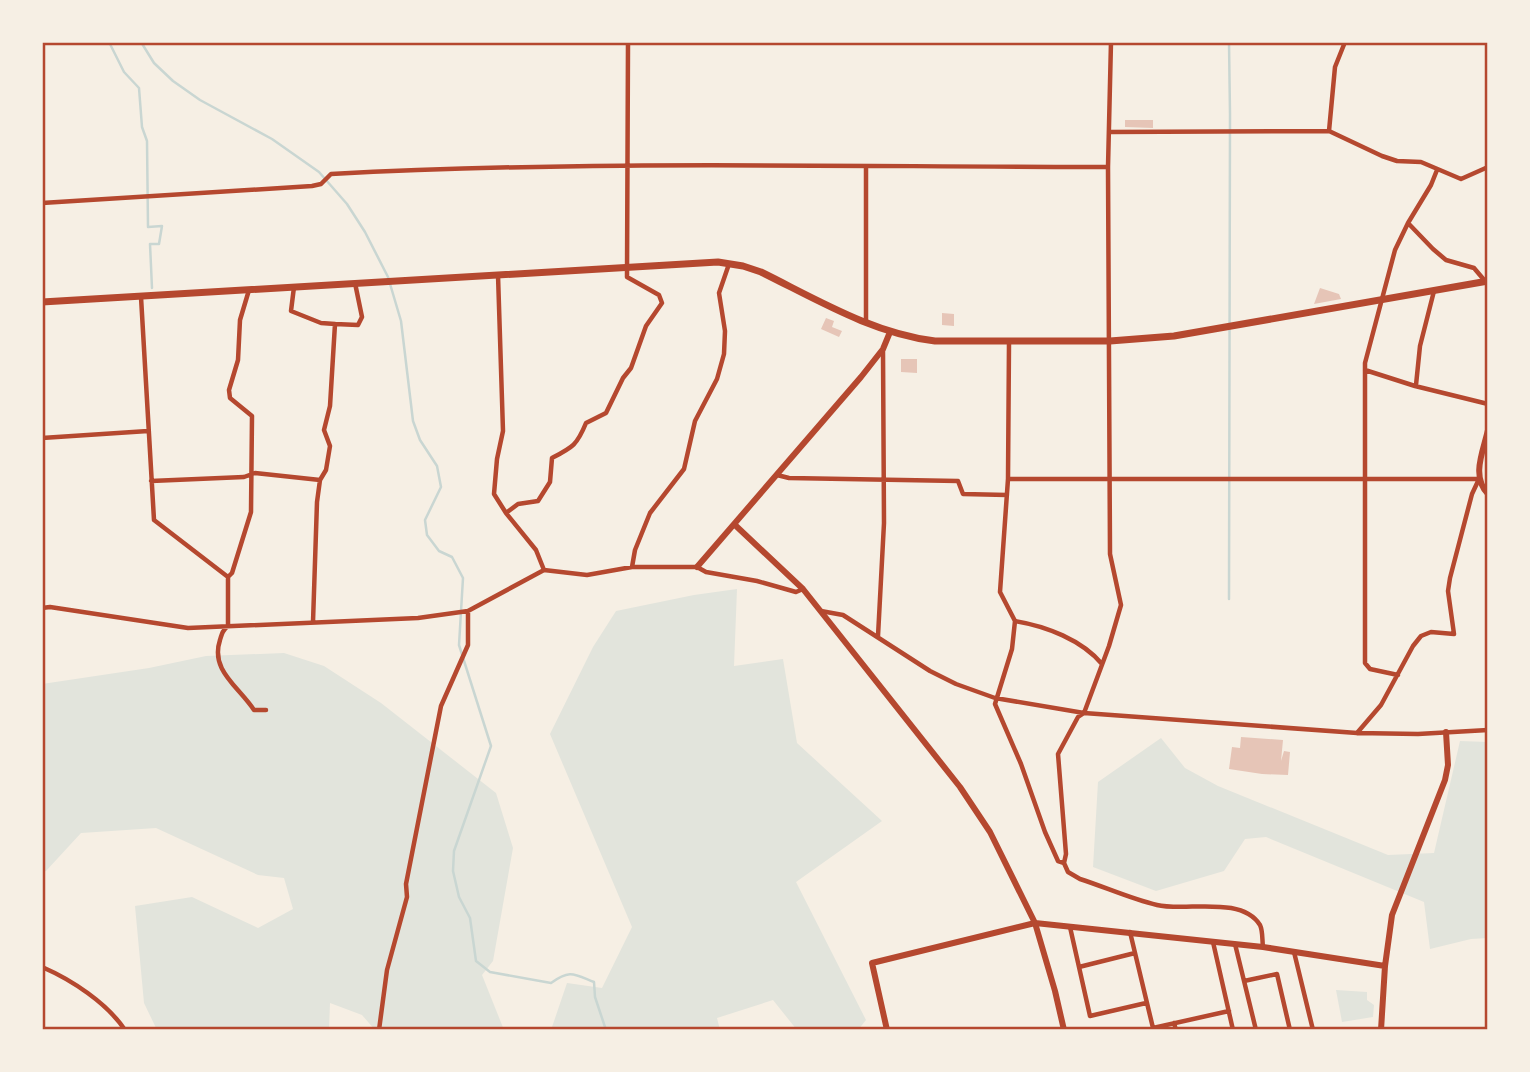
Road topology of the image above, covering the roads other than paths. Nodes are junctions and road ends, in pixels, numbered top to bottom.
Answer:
1 (628, 42) edge
2 (1111, 42) edge
3 (1345, 42) edge
4 (1329, 131) junction
5 (1109, 132) junction
6 (628, 166) junction
7 (866, 167) junction
8 (1108, 167) junction
9 (1488, 167) edge
10 (1437, 170) junction
11 (42, 203) edge
12 (1408, 223) junction
13 (729, 263) junction
14 (628, 268) junction
15 (498, 274) junction
16 (1487, 281) edge
17 (355, 284) junction
18 (294, 287) junction
19 (249, 290) junction
20 (1434, 290) junction
21 (141, 297) junction
22 (1382, 300) junction
23 (42, 302) edge
24 (335, 324) junction
25 (866, 324) junction
26 (890, 332) junction
27 (1110, 341) junction
28 (1009, 342) junction
29 (883, 349) junction
30 (1365, 370) junction
31 (1415, 386) junction
32 (1488, 404) edge
33 (1488, 430) edge
34 (148, 431) junction
35 (42, 438) edge
36 (250, 475) junction
37 (777, 475) junction
38 (884, 479) junction
39 (1008, 479) junction
40 (1366, 479) junction
41 (1479, 479) junction
42 (320, 480) junction
43 (1109, 480) junction
44 (151, 481) junction
45 (1488, 494) edge
46 (1007, 495) junction
47 (506, 513) junction
48 (735, 525) junction
49 (632, 566) junction
50 (697, 567) junction
51 (544, 570) junction
52 (228, 577) junction
53 (803, 589) junction
54 (42, 608) edge
55 (468, 611) junction
56 (820, 611) junction
57 (1015, 621) junction
58 (313, 622) junction
59 (228, 626) junction
60 (878, 636) junction
61 (1102, 664) junction
62 (1398, 675) junction
63 (995, 698) junction
64 (265, 710) dead end
65 (1084, 713) junction
66 (1488, 730) edge
67 (1357, 733) junction
68 (1446, 733) junction
69 (1063, 863) junction
70 (1035, 923) junction
71 (1070, 927) junction
72 (1130, 932) junction
73 (1213, 941) junction
74 (1235, 944) junction
75 (1263, 947) junction
76 (1294, 952) junction
77 (1135, 953) junction
78 (1385, 966) junction
79 (42, 967) edge
80 (1079, 967) junction
81 (1244, 981) junction
82 (1146, 1003) junction
83 (1229, 1012) junction
84 (1174, 1023) junction
85 (1153, 1028) junction
86 (125, 1030) edge
87 (379, 1030) edge
88 (887, 1030) edge
89 (1064, 1030) edge
90 (1144, 1030) edge
91 (1176, 1030) edge
92 (1233, 1030) edge
93 (1256, 1030) edge
94 (1290, 1030) edge
95 (1313, 1030) edge
96 (1381, 1030) edge

1 - 6 street
2 - 5 street
3 - 4 street
4 - 5 street
4 - 10 street
5 - 8 street
6 - 7 street
6 - 11 street
6 - 14 street
7 - 8 street
7 - 25 street
8 - 27 street
9 - 10 street
10 - 12 street
12 - 16 street
12 - 22 street
13 - 14 main road
13 - 25 main road
13 - 49 street
14 - 15 main road
14 - 47 street
15 - 17 main road
15 - 47 street
16 - 20 main road
17 - 18 main road
17 - 24 street
18 - 19 main road
18 - 24 street
19 - 21 main road
19 - 36 street
20 - 22 main road
20 - 31 street
21 - 23 main road
21 - 34 street
22 - 27 main road
22 - 30 street
24 - 42 street
25 - 26 main road
26 - 28 main road
26 - 29 street
27 - 28 main road
27 - 43 street
28 - 39 street
29 - 37 street
29 - 38 street
30 - 31 street
30 - 40 street
31 - 32 street
33 - 41 street
34 - 35 street
34 - 44 street
36 - 42 street
36 - 44 street
36 - 52 street
37 - 38 street
37 - 48 street
38 - 46 street
38 - 60 street
39 - 43 street
39 - 46 street
40 - 41 street
40 - 43 street
40 - 62 street
41 - 45 street
41 - 62 street
42 - 58 street
43 - 61 street
44 - 52 street
46 - 57 street
47 - 51 street
48 - 50 street
48 - 53 street
49 - 50 street
49 - 51 street
50 - 53 street
51 - 55 street
52 - 59 street
53 - 56 street
54 - 59 street
55 - 58 street
55 - 87 street
56 - 60 street
56 - 70 street
57 - 61 street
57 - 63 street
58 - 59 street
59 - 64 street
60 - 63 street
61 - 65 street
62 - 67 street
63 - 65 street
63 - 69 street
65 - 67 street
65 - 69 street
66 - 68 street
67 - 68 street
68 - 78 street
69 - 75 street
70 - 71 street
70 - 88 street
70 - 89 street
71 - 72 street
71 - 80 street
72 - 73 street
72 - 77 street
73 - 74 street
73 - 83 street
74 - 75 street
74 - 81 street
75 - 76 street
76 - 78 street
76 - 95 street
77 - 80 street
77 - 82 street
78 - 96 street
79 - 86 street
80 - 82 street
81 - 93 street
81 - 94 street
82 - 85 street
83 - 84 street
83 - 92 street
84 - 85 street
84 - 91 street
85 - 90 street

